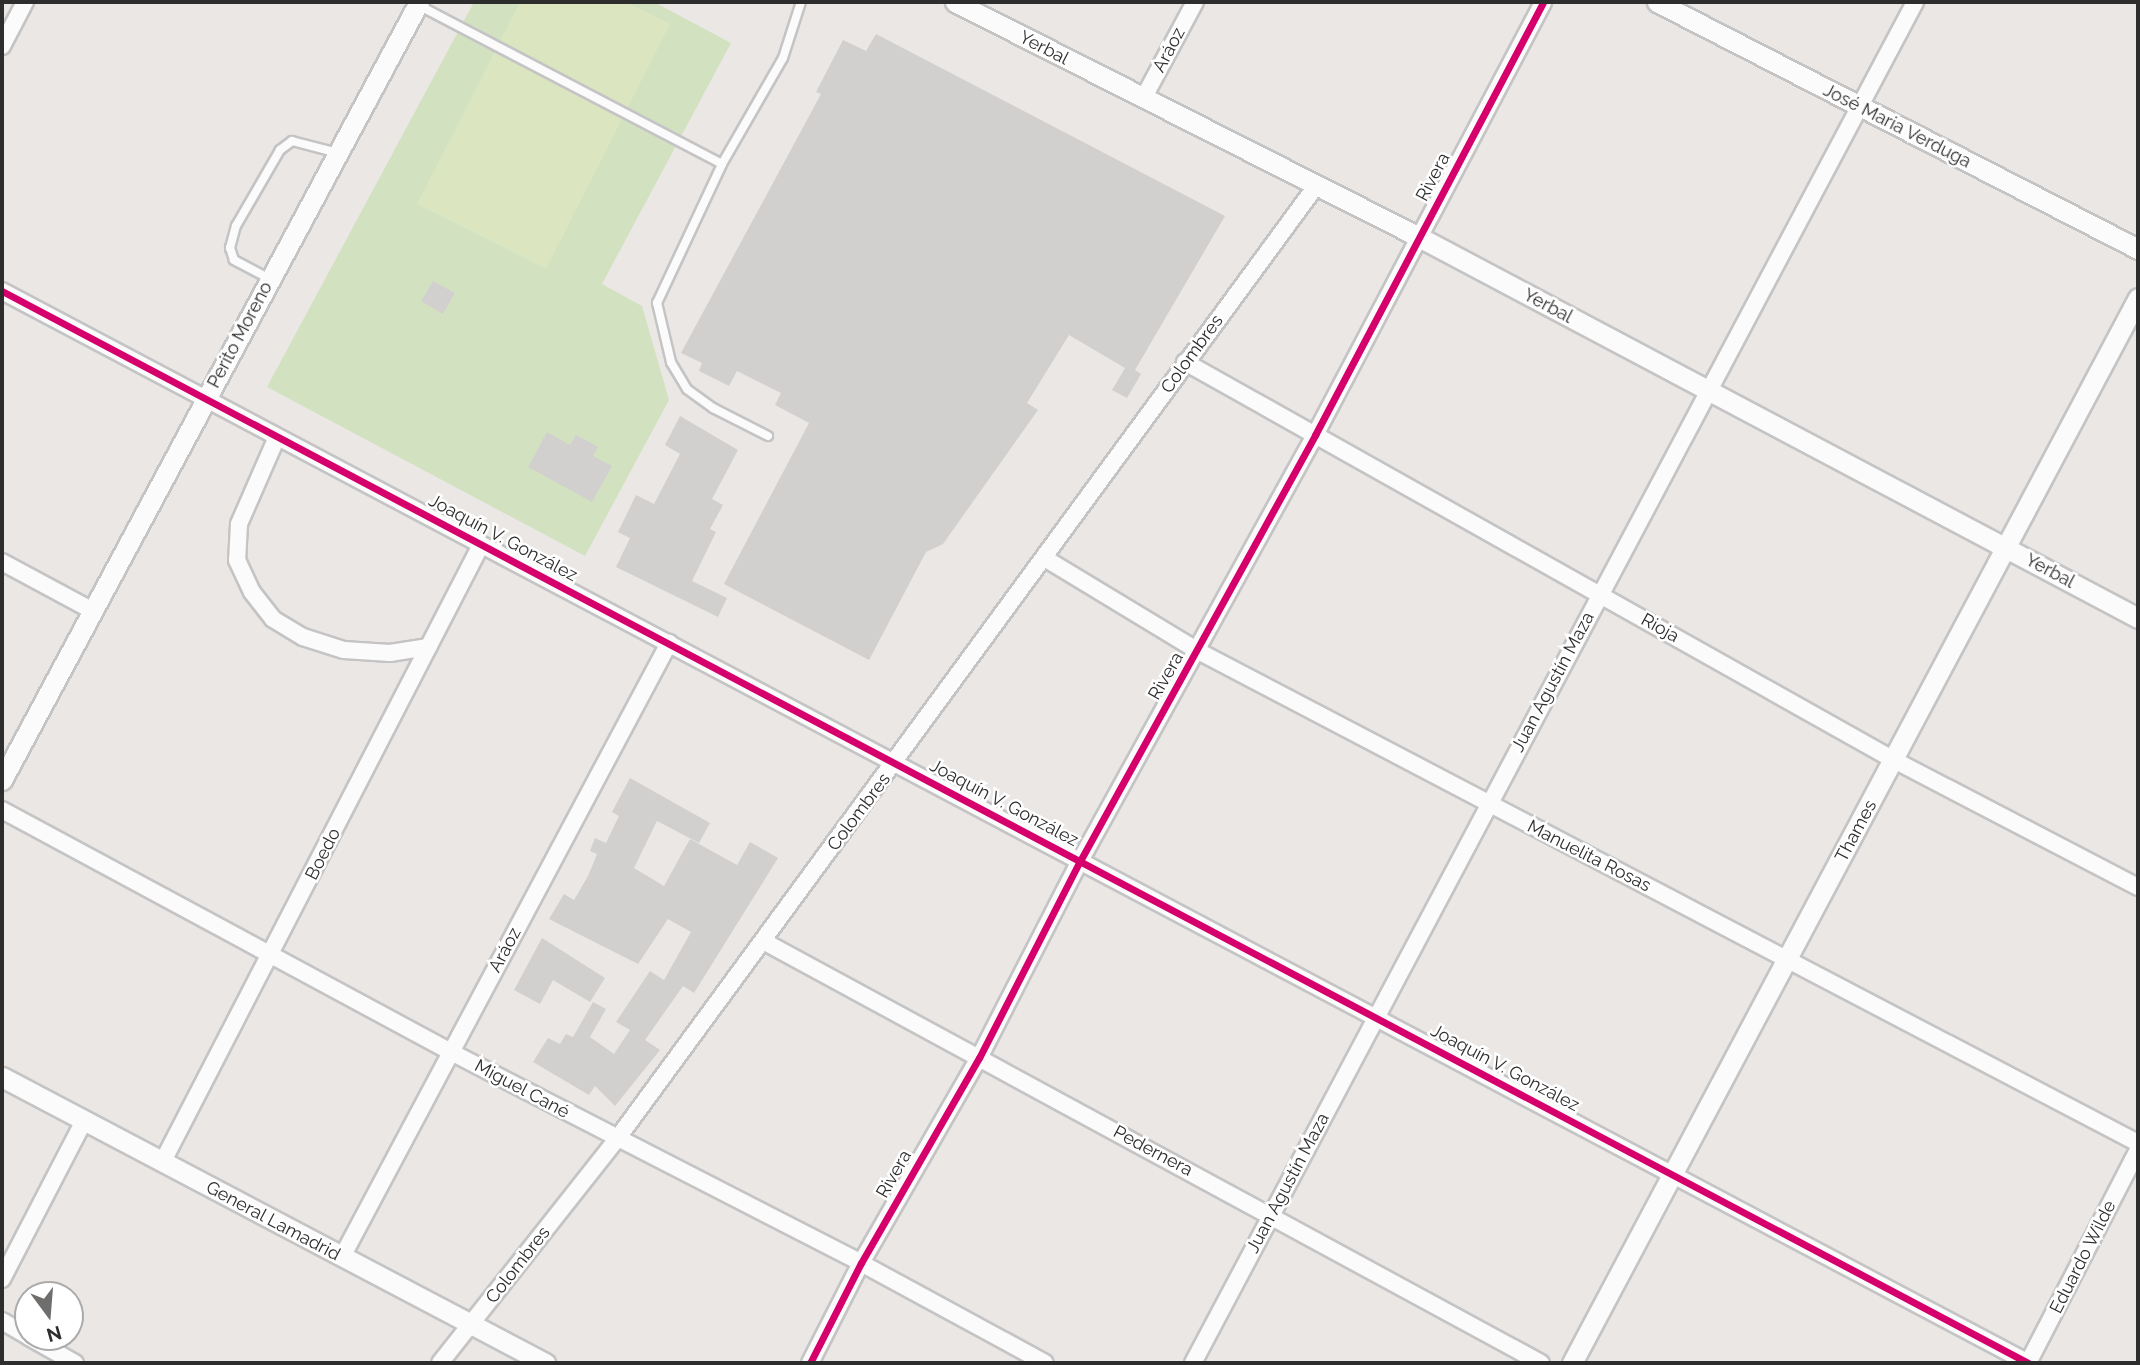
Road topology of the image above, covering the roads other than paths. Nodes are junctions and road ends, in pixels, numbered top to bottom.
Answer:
1 (25, 2) edge
2 (801, 2) edge
3 (955, 2) edge
4 (1195, 2) edge
5 (1543, 2) edge
6 (1657, 2) edge
7 (1915, 2) edge
8 (418, 3) edge
9 (8, 18) edge
10 (2, 46) edge
11 (1143, 99) junction
12 (1860, 107) junction
13 (338, 153) junction
14 (722, 164) junction
15 (1316, 186) junction
16 (1419, 237) junction
17 (2138, 249) edge
18 (270, 279) junction
19 (2, 291) edge
20 (2138, 298) edge
21 (1185, 362) junction
22 (1709, 392) junction
23 (206, 399) junction
24 (1315, 435) junction
25 (277, 436) junction
26 (768, 436) dead end
27 (481, 545) junction
28 (2005, 547) junction
29 (1046, 559) junction
30 (2, 562) edge
31 (1600, 594) junction
32 (93, 611) junction
33 (2138, 618) edge
34 (669, 643) junction
35 (429, 647) junction
36 (1198, 652) junction
37 (1894, 760) junction
38 (895, 763) junction
39 (2, 780) edge
40 (1488, 804) junction
41 (2, 810) edge
42 (1080, 861) junction
43 (2138, 887) edge
44 (764, 940) junction
45 (273, 952) junction
46 (1788, 959) junction
47 (1377, 1018) junction
48 (451, 1052) junction
49 (979, 1058) junction
50 (2, 1077) edge
51 (84, 1121) junction
52 (617, 1139) junction
53 (2138, 1143) edge
54 (2138, 1150) edge
55 (162, 1163) junction
56 (1673, 1174) junction
57 (1271, 1214) junction
58 (342, 1257) junction
59 (861, 1263) junction
60 (2, 1279) edge
61 (472, 1324) junction
62 (54, 1351) edge
63 (75, 1363) edge
64 (440, 1363) edge
65 (545, 1363) edge
66 (810, 1363) edge
67 (1045, 1363) edge
68 (1193, 1363) edge
69 (1541, 1363) edge
70 (1573, 1363) edge
71 (2028, 1363) edge

1 - 9 street
2 - 14 lane
3 - 11 street, Yerbal
4 - 11 street, Aráoz
5 - 16 street, Rivera
6 - 12 street, José Maria Verduga
7 - 12 street, Juan Agustín Maza
8 - 13 street, Perito Moreno
8 - 14 lane
9 - 10 street
11 - 15 street, Yerbal
12 - 17 street, José Maria Verduga
12 - 22 street, Juan Agustín Maza
13 - 18 street, Perito Moreno
13 - 18 lane
14 - 26 lane
15 - 16 street, Yerbal
15 - 21 street, Colombres
16 - 22 street, Yerbal
16 - 24 street, Rivera
18 - 23 street, Perito Moreno
19 - 23 street, Joaquín V. González
20 - 28 street, Thames
21 - 24 street, Rioja
21 - 29 street, Colombres
22 - 28 street, Yerbal
22 - 31 street, Juan Agustín Maza
23 - 25 street, Joaquín V. González
23 - 32 street, Perito Moreno
24 - 31 street, Rioja
24 - 36 street, Rivera
25 - 27 street, Joaquín V. González
25 - 35 street
27 - 34 street, Joaquín V. González
27 - 35 street, Boedo
28 - 33 street, Yerbal
28 - 37 street, Thames
29 - 36 street, Manuelita Rosas
29 - 38 street, Colombres
30 - 32 street
31 - 37 street, Rioja
31 - 40 street, Juan Agustín Maza
32 - 39 street, Perito Moreno
34 - 38 street, Joaquín V. González
34 - 48 street, Aráoz
35 - 45 street, Boedo
36 - 40 street, Manuelita Rosas
36 - 42 street, Rivera
37 - 43 street, Rioja
37 - 46 street, Thames
38 - 42 street, Joaquín V. González
38 - 44 street, Colombres
40 - 46 street, Manuelita Rosas
40 - 47 street, Juan Agustín Maza
41 - 45 street, Miguel Cané
42 - 47 street, Joaquín V. González
42 - 49 street, Rivera
44 - 49 street, Pedernera
44 - 52 street, Colombres
45 - 48 street, Miguel Cané
45 - 55 street, Boedo
46 - 53 street, Manuelita Rosas
46 - 56 street, Thames
47 - 56 street, Joaquín V. González
47 - 57 street, Juan Agustín Maza
48 - 52 street, Miguel Cané
48 - 58 street, Aráoz
49 - 57 street, Pedernera
49 - 59 street, Rivera
50 - 51 street, General Lamadrid
51 - 55 street, General Lamadrid
51 - 60 street
52 - 59 street, Miguel Cané
52 - 61 street, Colombres
54 - 71 street, Eduardo Wilde
55 - 58 street, General Lamadrid
56 - 70 street, Thames
56 - 71 street, Joaquín V. González
57 - 68 street, Juan Agustín Maza
57 - 69 street, Pedernera
58 - 61 street, General Lamadrid
59 - 66 street, Rivera
59 - 67 street, Miguel Cané
61 - 64 street, Colombres
61 - 65 street, General Lamadrid
62 - 63 street

